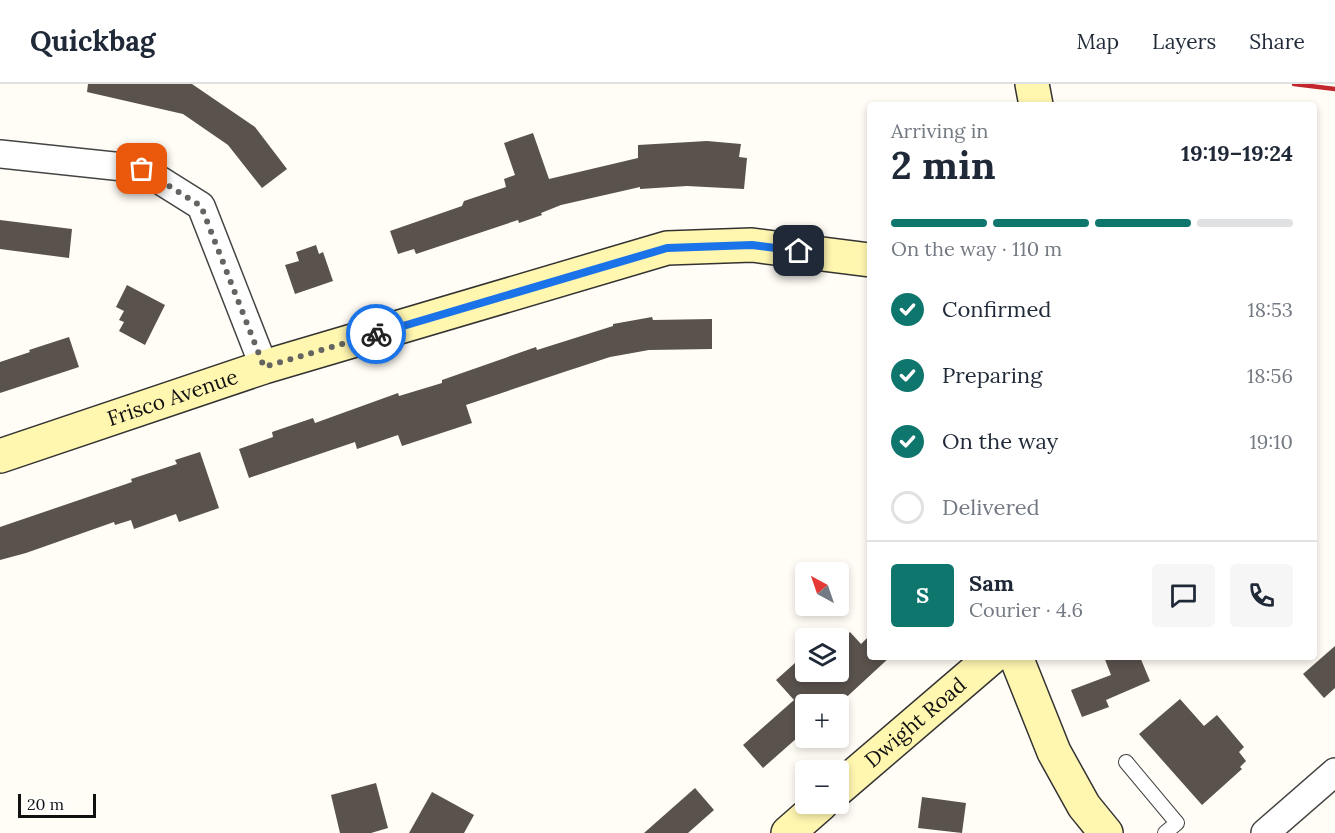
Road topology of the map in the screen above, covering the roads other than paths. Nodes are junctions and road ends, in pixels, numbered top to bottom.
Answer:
1 (1032, 84) edge
2 (1035, 102) edge
3 (0, 154) edge
4 (867, 260) edge
5 (264, 367) junction
6 (0, 456) edge
7 (988, 660) edge
8 (1017, 660) edge
9 (1126, 762) dead end
10 (1335, 772) edge
11 (849, 780) edge
12 (810, 814) edge
13 (788, 833) edge
14 (1106, 833) edge
15 (1165, 833) edge
16 (1265, 833) edge

1 - 2 street
3 - 5 street
4 - 5 street, Frisco Avenue
5 - 6 street, Frisco Avenue
7 - 11 street, Dwight Road
8 - 14 street
9 - 15 lane
10 - 16 street
12 - 13 street

